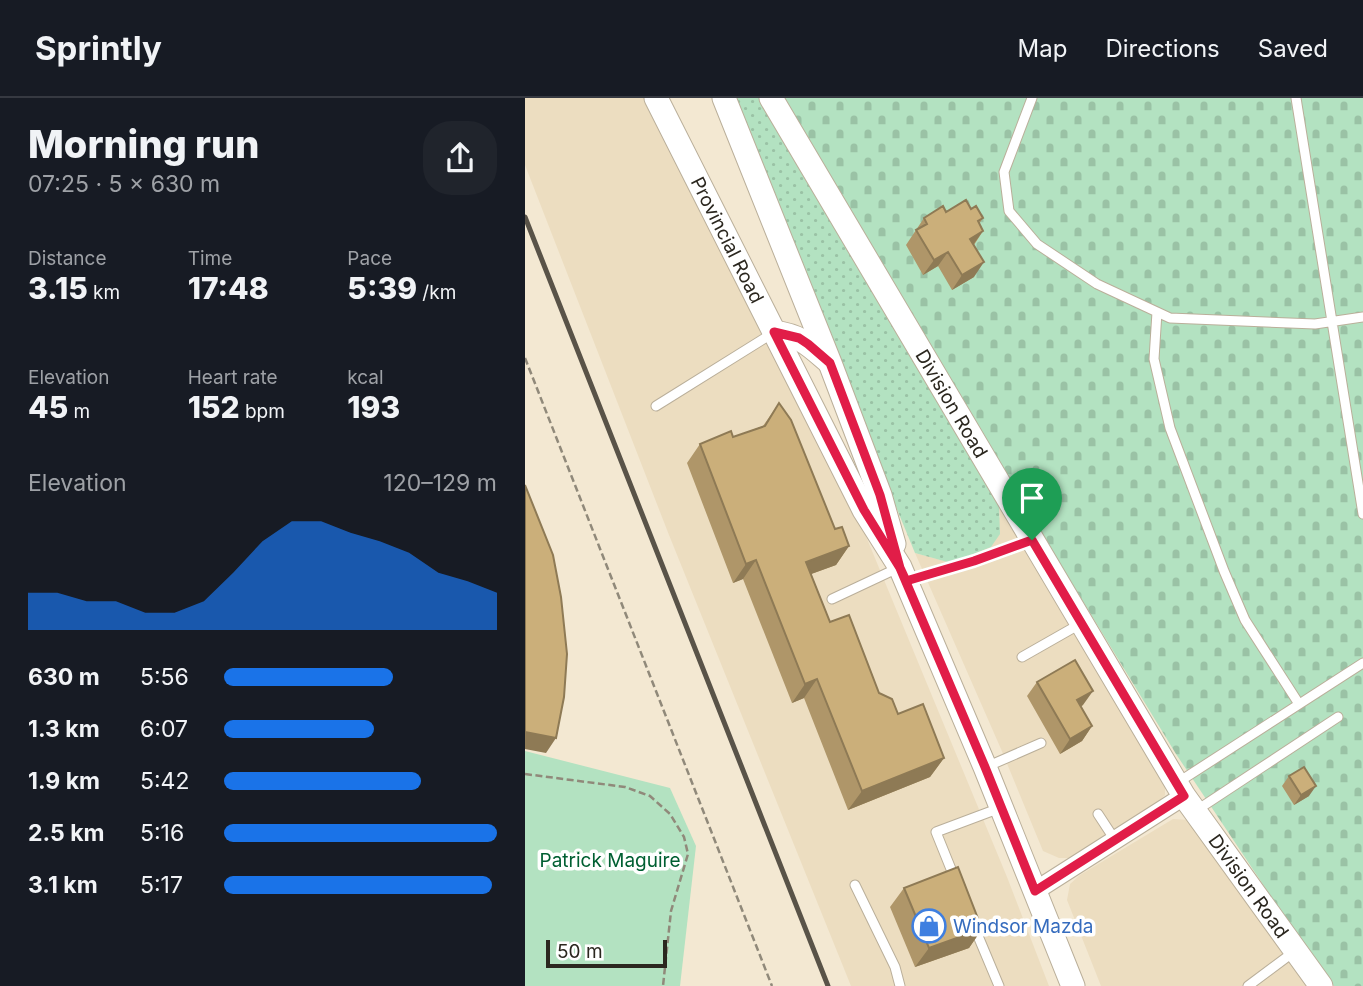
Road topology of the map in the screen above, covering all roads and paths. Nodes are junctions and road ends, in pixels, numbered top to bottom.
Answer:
1 (656, 98) edge
2 (724, 98) edge
3 (771, 98) edge
4 (1032, 98) edge
5 (1296, 98) edge
6 (1157, 312) junction
7 (1363, 317) edge
8 (1332, 322) junction
9 (774, 332) junction
10 (525, 358) edge
11 (830, 363) junction
12 (656, 407) dead end
13 (1363, 514) edge
14 (1032, 540) junction
15 (903, 574) junction
16 (832, 599) dead end
17 (1082, 624) junction
18 (1022, 657) dead end
19 (1363, 663) edge
20 (1299, 704) junction
21 (1338, 717) dead end
22 (1041, 743) dead end
23 (985, 767) junction
24 (525, 774) edge
25 (1185, 797) junction
26 (1002, 808) junction
27 (1098, 814) dead end
28 (1115, 840) junction
29 (855, 885) dead end
30 (958, 887) edge
31 (1035, 891) junction
32 (968, 912) edge
33 (1295, 951) junction
34 (663, 986) edge
35 (772, 986) edge
36 (900, 986) edge
37 (999, 986) edge
38 (1073, 986) edge
39 (1248, 986) edge
40 (1321, 986) edge

1 - 9 main road, Provincial Road
2 - 11 main road, Provincial Road
3 - 14 main road, Division Road
4 - 6 lane
5 - 8 lane
6 - 8 lane
6 - 20 lane
7 - 8 lane
8 - 13 lane
9 - 11 main road
9 - 12 lane
9 - 15 main road, Provincial Road
10 - 35 path
11 - 15 main road, Provincial Road
14 - 15 lane
14 - 17 main road, Division Road
15 - 16 lane
15 - 23 main road, Provincial Road
17 - 18 lane
17 - 25 main road, Division Road
19 - 20 lane
20 - 25 lane
21 - 25 lane
22 - 23 lane
23 - 26 main road, Provincial Road
24 - 34 path
25 - 28 street
25 - 33 main road, Division Road
26 - 30 lane
26 - 31 main road, Provincial Road
27 - 28 lane
28 - 31 street
29 - 36 lane
31 - 38 main road, Provincial Road
32 - 37 lane
33 - 39 lane
33 - 40 main road, Division Road

